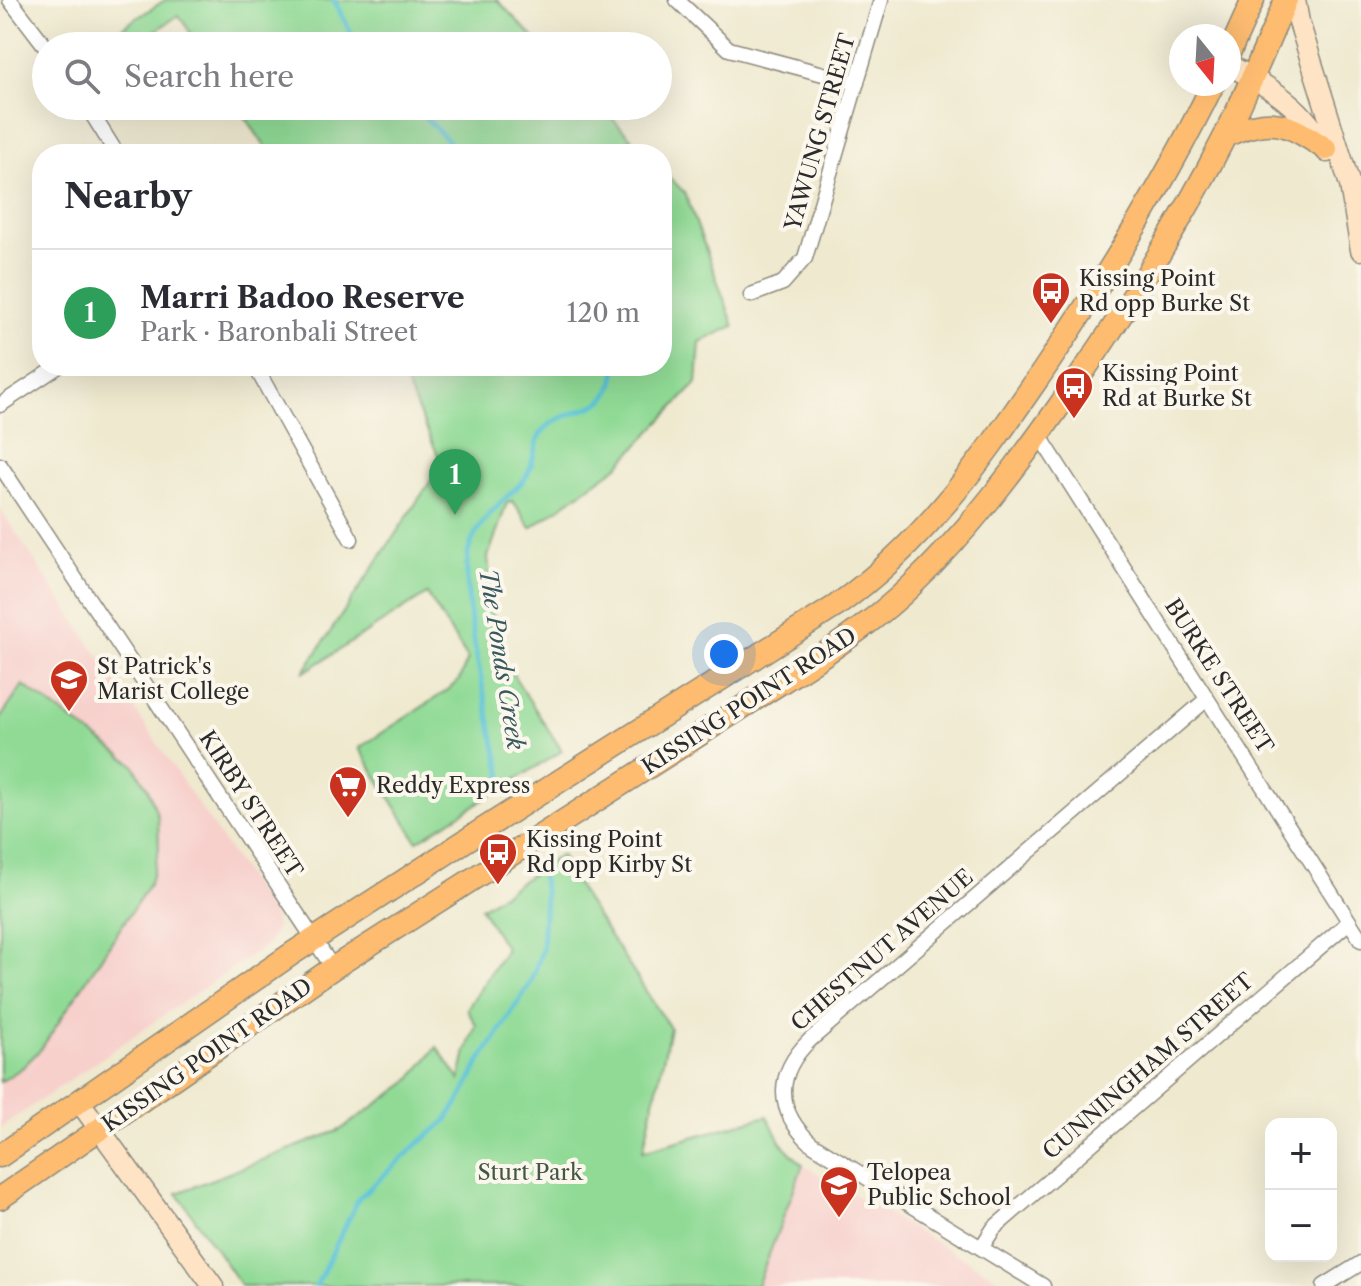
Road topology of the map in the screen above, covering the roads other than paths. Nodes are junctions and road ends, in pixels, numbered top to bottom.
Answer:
1 (10, 0) edge
2 (677, 0) edge
3 (881, 0) edge
4 (1253, 0) edge
5 (1286, 0) edge
6 (1295, 0) edge
7 (1241, 26) edge
8 (35, 32) edge
9 (1241, 72) edge
10 (1252, 78) junction
11 (857, 83) junction
12 (1207, 96) edge
13 (96, 120) edge
14 (1225, 136) junction
15 (111, 144) edge
16 (1326, 149) junction
17 (1361, 250) edge
18 (751, 295) dead end
19 (44, 376) edge
20 (261, 376) edge
21 (0, 405) edge
22 (1039, 435) junction
23 (0, 465) edge
24 (351, 539) dead end
25 (1207, 699) junction
26 (1349, 922) junction
27 (314, 940) junction
28 (1361, 940) edge
29 (333, 968) junction
30 (79, 1101) junction
31 (100, 1130) junction
32 (0, 1156) edge
33 (0, 1198) edge
34 (981, 1248) junction
35 (1361, 1263) edge
36 (213, 1286) edge
37 (1043, 1286) edge
38 (1324, 1286) edge

1 - 8 street
2 - 11 street
3 - 11 street, YAWUNG STREET
4 - 7 main road
5 - 10 main road, KISSING POINT ROAD
6 - 17 main road
9 - 10 main road
10 - 14 main road, KISSING POINT ROAD
10 - 16 main road
11 - 18 street, YAWUNG STREET
12 - 27 main road, KISSING POINT ROAD
13 - 15 street
14 - 16 main road
14 - 22 main road, KISSING POINT ROAD
16 - 17 main road
19 - 21 street
20 - 24 street
22 - 25 street, BURKE STREET
22 - 29 main road, KISSING POINT ROAD
23 - 27 street, KIRBY STREET
25 - 26 street, BURKE STREET
25 - 34 street, CHESTNUT AVENUE
26 - 28 street, BURKE STREET
26 - 34 street, CUNNINGHAM STREET
27 - 29 street, KIRBY STREET
27 - 30 main road, KISSING POINT ROAD
29 - 31 main road, KISSING POINT ROAD
30 - 31 main road
30 - 32 main road, KISSING POINT ROAD
31 - 33 main road, KISSING POINT ROAD
31 - 36 main road
34 - 37 street, CHESTNUT AVENUE
35 - 38 street

